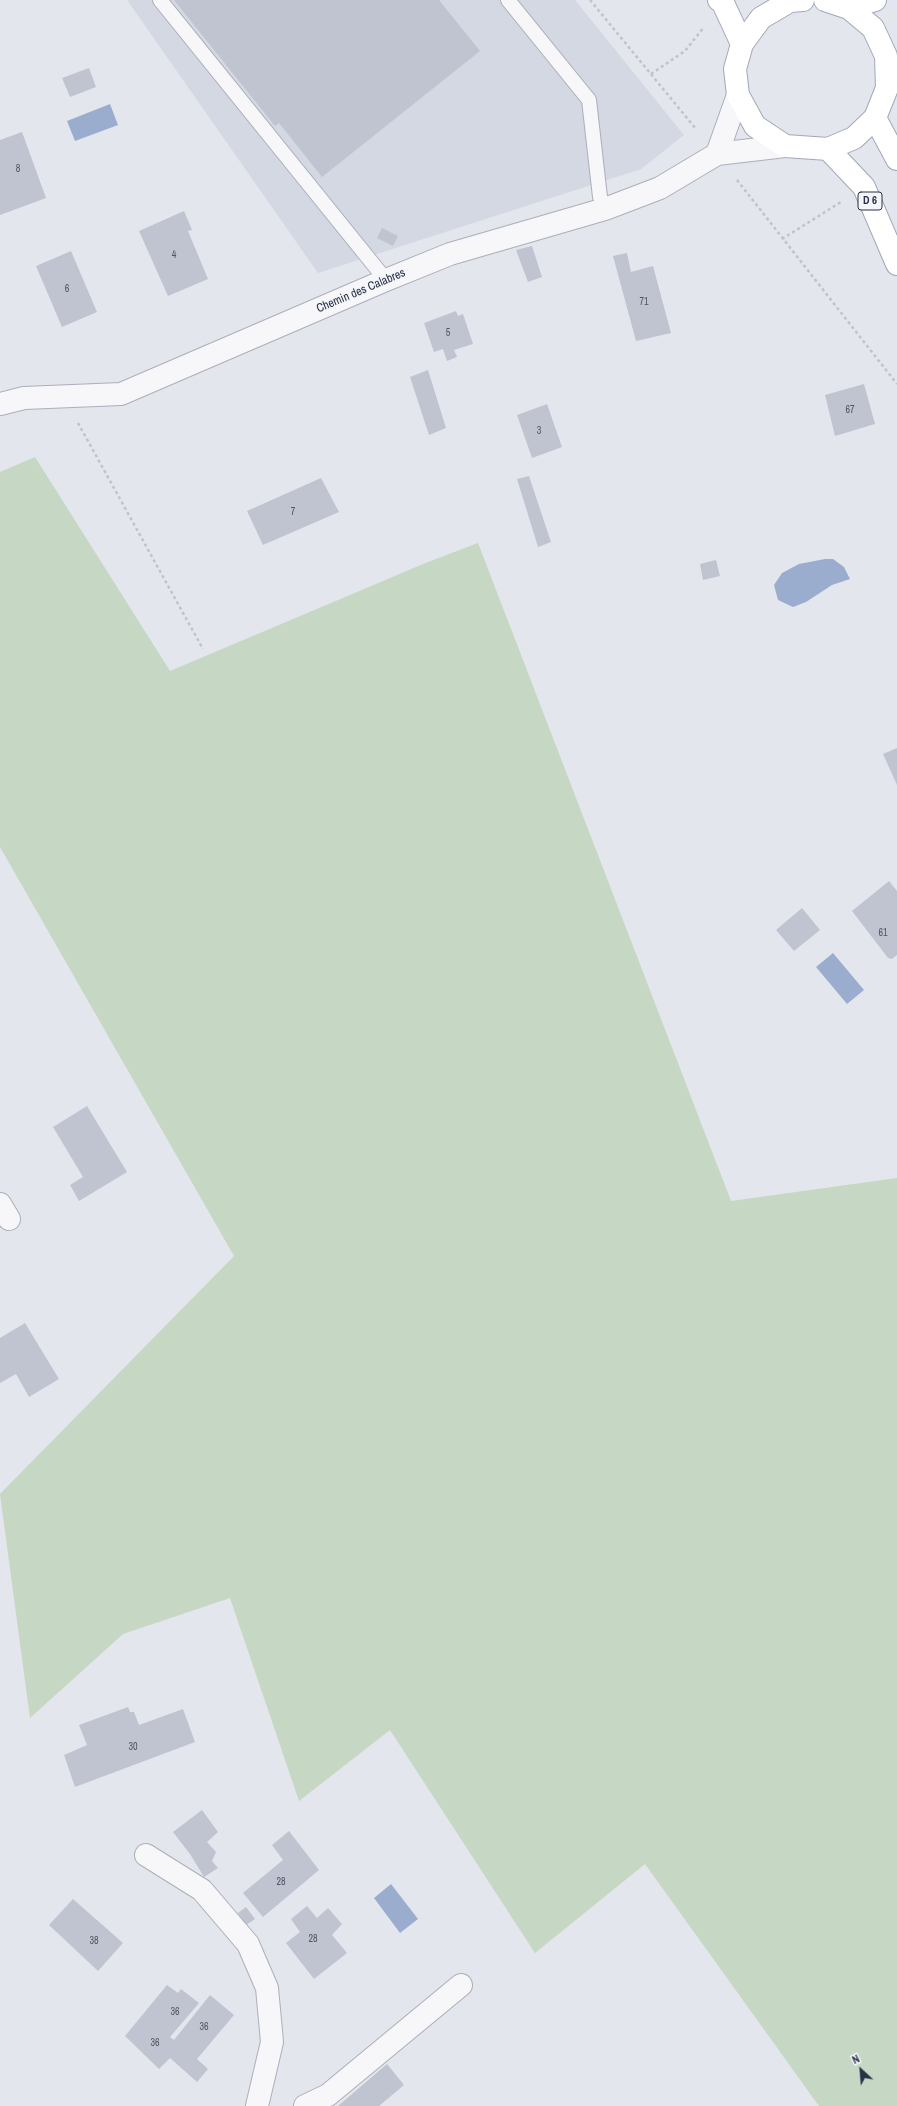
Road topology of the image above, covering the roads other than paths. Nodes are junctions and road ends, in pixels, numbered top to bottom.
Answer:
1 (160, 0) edge
2 (508, 0) edge
3 (794, 0) edge
4 (825, 0) edge
5 (875, 0) edge
6 (721, 2) edge
7 (849, 8) junction
8 (742, 44) junction
9 (892, 51) edge
10 (738, 95) junction
11 (875, 118) junction
12 (785, 146) junction
13 (828, 149) junction
14 (717, 154) junction
15 (897, 159) edge
16 (605, 209) junction
17 (897, 264) edge
18 (386, 280) junction
19 (0, 404) edge
20 (146, 1855) dead end
21 (461, 1985) dead end
22 (258, 2106) edge
23 (305, 2106) edge

1 - 18 lane
2 - 16 lane
3 - 8 main road
4 - 7 main road
5 - 7 main road
6 - 8 main road
7 - 9 main road
8 - 10 main road
9 - 11 main road
10 - 12 main road
10 - 14 street
11 - 13 main road
11 - 15 main road
12 - 13 main road
12 - 14 street, Chemin des Calabres
13 - 17 main road, D 6
14 - 16 street, Chemin des Calabres
16 - 18 street, Chemin des Calabres
18 - 19 street, Chemin des Calabres
20 - 22 street
21 - 23 street

